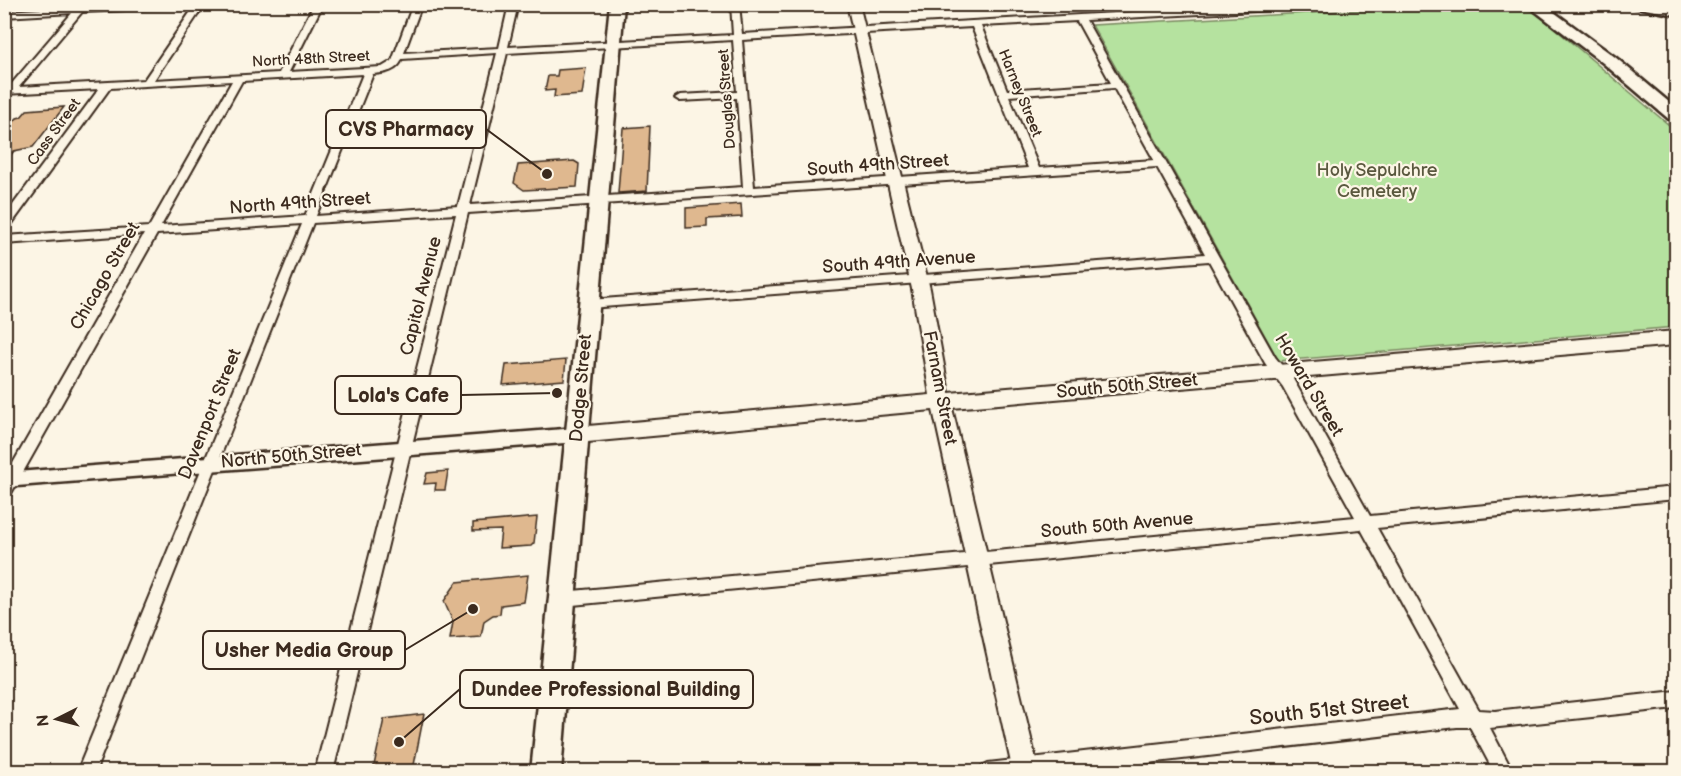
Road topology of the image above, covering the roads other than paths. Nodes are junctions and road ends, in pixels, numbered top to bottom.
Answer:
1 (192, 4) edge
2 (201, 4) edge
3 (319, 4) edge
4 (418, 4) edge
5 (514, 4) edge
6 (616, 4) edge
7 (735, 4) edge
8 (853, 4) edge
9 (1329, 4) edge
10 (1533, 4) edge
11 (1641, 4) edge
12 (1551, 5) edge
13 (82, 7) edge
14 (1677, 11) edge
15 (4, 14) edge
16 (1081, 19) junction
17 (976, 25) junction
18 (859, 31) junction
19 (737, 38) junction
20 (612, 45) junction
21 (501, 51) junction
22 (399, 56) junction
23 (1609, 60) junction
24 (369, 71) junction
25 (282, 76) junction
26 (239, 78) junction
27 (147, 83) junction
28 (1118, 85) junction
29 (107, 86) junction
30 (8, 91) edge
31 (1004, 93) junction
32 (741, 95) junction
33 (680, 98) dead end
34 (1677, 116) edge
35 (1161, 163) junction
36 (1035, 172) junction
37 (895, 182) junction
38 (749, 191) junction
39 (598, 201) junction
40 (462, 210) junction
41 (309, 220) junction
42 (4, 226) edge
43 (153, 230) junction
44 (4, 240) edge
45 (1213, 257) junction
46 (919, 279) junction
47 (589, 304) junction
48 (1677, 338) edge
49 (1280, 372) junction
50 (941, 402) junction
51 (577, 435) junction
52 (404, 447) junction
53 (211, 463) junction
54 (7, 484) edge
55 (1677, 493) edge
56 (1366, 521) junction
57 (977, 558) junction
58 (562, 599) junction
59 (1677, 700) edge
60 (1475, 719) junction
61 (1026, 769) edge
62 (86, 771) edge
63 (324, 771) edge
64 (546, 771) edge
65 (988, 771) edge
66 (1504, 771) edge

1 - 13 street
2 - 27 street
3 - 25 street
4 - 22 street
5 - 21 street, Capitol Avenue
6 - 20 main road, Dodge Street
7 - 19 street, Douglas Street
8 - 18 main road, Farnam Street
9 - 16 street, North 48th Street
10 - 23 main road
11 - 14 main road
12 - 23 main road
13 - 15 street
13 - 30 street
16 - 17 street, North 48th Street
16 - 28 street, Howard Street
17 - 18 street, North 48th Street
17 - 31 street, Harney Street
18 - 19 street, North 48th Street
18 - 37 main road, Farnam Street
19 - 20 street, North 48th Street
19 - 32 street, Douglas Street
20 - 21 street, North 48th Street
20 - 39 main road, Dodge Street
21 - 22 street, North 48th Street
21 - 40 street, Capitol Avenue
22 - 24 street, North 48th Street
23 - 34 main road
24 - 25 street, North 48th Street
24 - 41 street, Davenport Street
25 - 26 street, North 48th Street
26 - 27 street, North 48th Street
26 - 43 street, Chicago Street
27 - 29 street, North 48th Street
28 - 31 street
28 - 35 street, Howard Street
29 - 30 street, North 48th Street
29 - 42 street, Cass Street
31 - 36 street, Harney Street
32 - 33 street
32 - 38 street, Douglas Street
35 - 36 street, South 49th Street
35 - 45 street, Howard Street
36 - 37 street, South 49th Street
37 - 38 street, South 49th Street
37 - 46 main road, Farnam Street
38 - 39 street, South 49th Street
39 - 40 street, North 49th Street
39 - 47 main road, Dodge Street
40 - 41 street, North 49th Street
40 - 52 street, Capitol Avenue
41 - 43 street, North 49th Street
41 - 53 street, Davenport Street
43 - 44 street, North 49th Street
43 - 54 street, Chicago Street
45 - 46 street, South 49th Avenue
45 - 49 street, Howard Street
46 - 47 street, South 49th Avenue
46 - 50 main road, Farnam Street
47 - 51 main road, Dodge Street
48 - 49 main road, South 50th Street
49 - 50 main road, South 50th Street
49 - 56 street, Howard Street
50 - 51 main road, South 50th Street
50 - 57 main road, Farnam Street
51 - 52 street, North 50th Street
51 - 58 main road, Dodge Street
52 - 53 street, North 50th Street
52 - 63 street, Capitol Avenue
53 - 54 street, North 50th Street
53 - 62 street, Davenport Street
55 - 56 street, South 50th Avenue
56 - 57 street, South 50th Avenue
56 - 60 street, Howard Street
57 - 58 street, South 50th Avenue
57 - 61 main road, Farnam Street
58 - 64 main road, Dodge Street
59 - 60 street, South 51st Street
60 - 61 street, South 51st Street
60 - 66 street, Howard Street
61 - 65 street, South 51st Street

